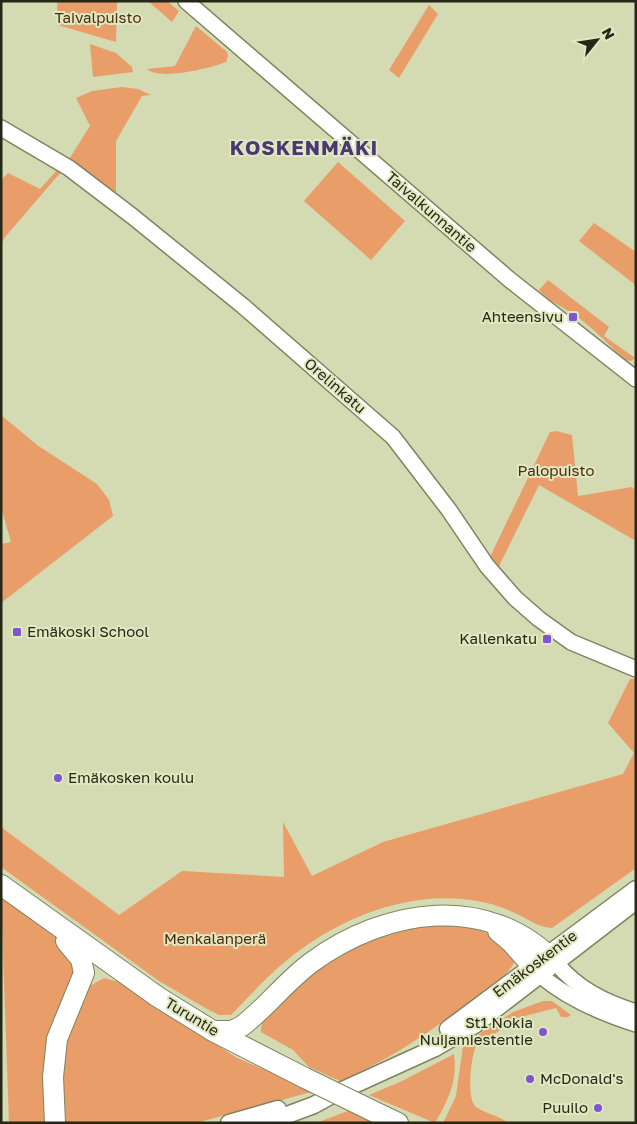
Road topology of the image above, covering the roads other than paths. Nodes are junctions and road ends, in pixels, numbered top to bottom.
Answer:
1 (186, 1) edge
2 (1, 128) edge
3 (636, 379) edge
4 (636, 669) edge
5 (1, 885) edge
6 (636, 889) edge
7 (636, 901) edge
8 (43, 916) junction
9 (544, 965) junction
10 (124, 975) junction
11 (273, 996) junction
12 (74, 997) junction
13 (636, 1012) edge
14 (636, 1024) edge
15 (213, 1031) junction
16 (296, 1074) junction
17 (334, 1094) junction
18 (55, 1113) edge
19 (232, 1122) edge
20 (62, 1123) edge
21 (266, 1123) edge
22 (398, 1123) edge

1 - 3 street, Taivalkunnantie
2 - 4 street, Orelinkatu
5 - 8 highway, Turuntie
6 - 9 main road, Emäkoskentie
7 - 9 main road, Emäkoskentie
8 - 10 highway, Turuntie
8 - 12 highway
9 - 11 highway
9 - 13 street
9 - 14 street
9 - 17 main road, Emäkoskentie
10 - 12 highway
10 - 15 highway, Turuntie
11 - 15 highway
11 - 16 highway
12 - 18 highway
15 - 16 highway, Turuntie
16 - 22 highway, Turuntie, bridge
17 - 19 main road, Emäkoskentie
17 - 21 main road, Emäkoskentie
18 - 20 highway

